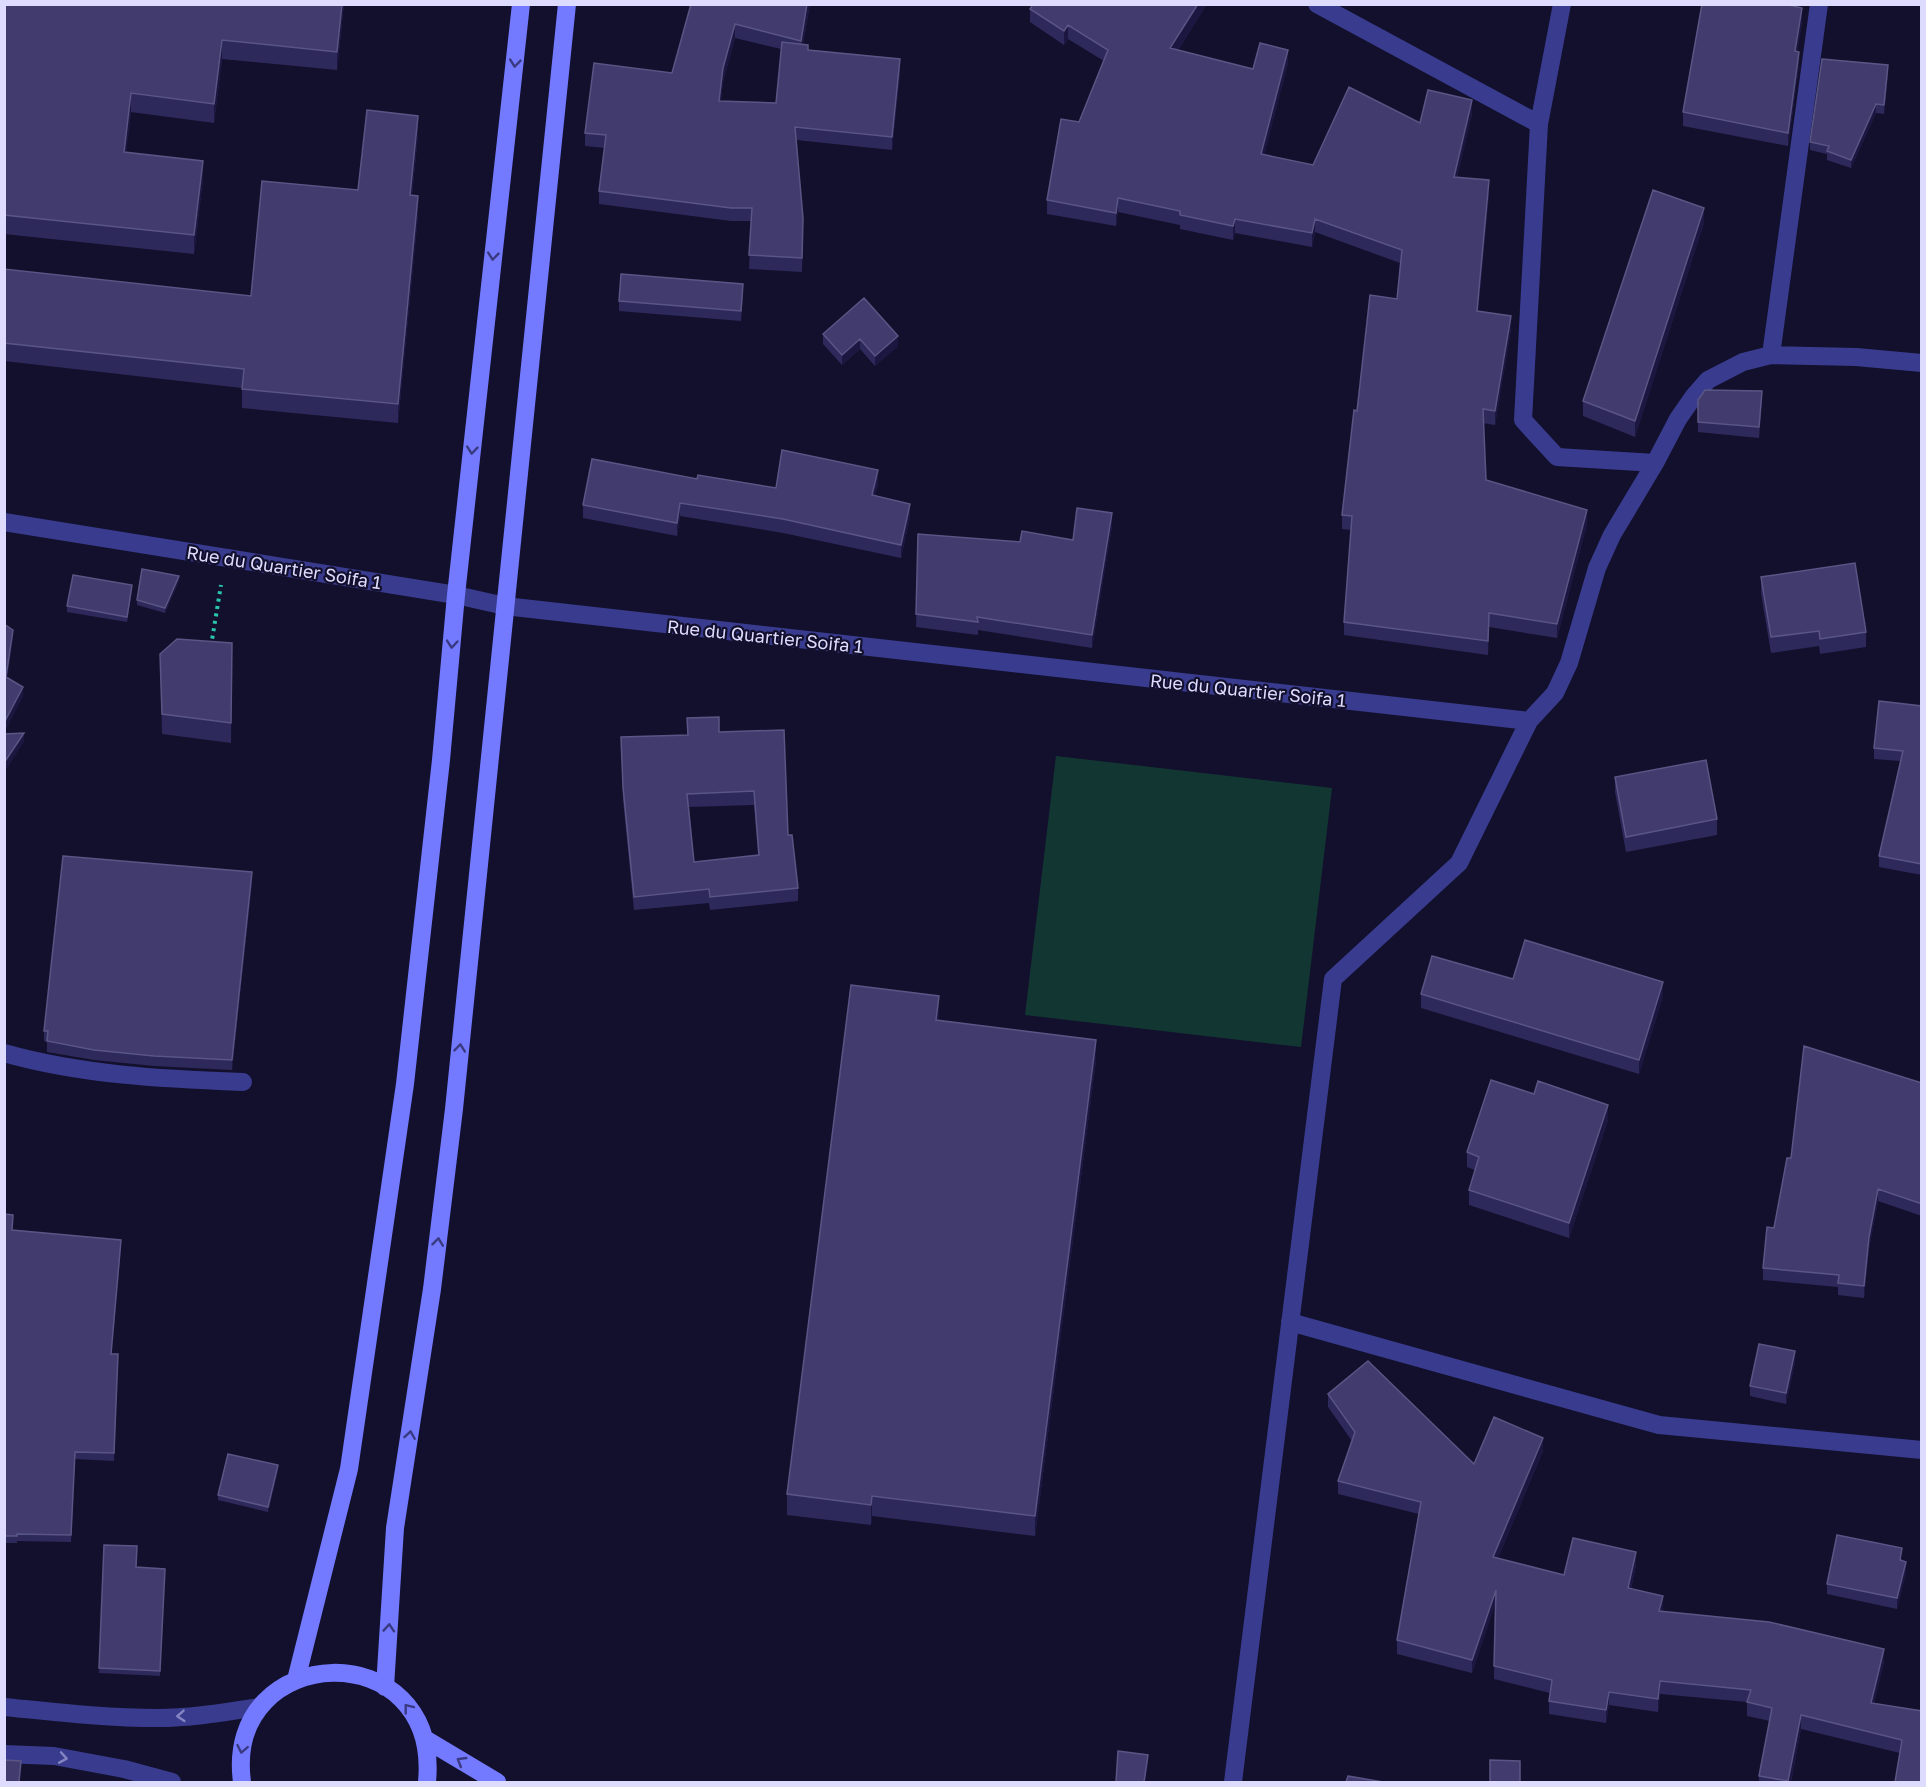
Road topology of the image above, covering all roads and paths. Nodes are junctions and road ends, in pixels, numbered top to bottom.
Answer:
1 (521, 4) edge
2 (567, 4) edge
3 (1317, 4) edge
4 (1562, 4) edge
5 (1818, 4) edge
6 (1539, 124) junction
7 (1771, 355) junction
8 (1922, 363) edge
9 (1655, 463) junction
10 (4, 522) edge
11 (226, 558) junction
12 (456, 595) junction
13 (505, 606) junction
14 (211, 646) edge
15 (1529, 721) junction
16 (4, 1053) edge
17 (243, 1082) dead end
18 (1290, 1322) junction
19 (1922, 1450) edge
20 (296, 1680) junction
21 (385, 1687) junction
22 (4, 1707) edge
23 (260, 1707) junction
24 (425, 1739) junction
25 (4, 1754) edge
26 (172, 1782) edge
27 (242, 1782) edge
28 (427, 1782) edge
29 (496, 1782) edge
30 (1233, 1782) edge

1 -> 12 main road
2 - 13 main road
3 - 6 street
4 - 6 street
5 - 7 street
6 - 9 street
7 - 8 street
7 - 9 street
9 - 15 street
10 - 11 street, Rue du Quartier Soifa 1
11 - 12 street, Rue du Quartier Soifa 1
11 - 14 path
12 - 13 street, Rue du Quartier Soifa 1
12 -> 20 main road
13 - 15 street, Rue du Quartier Soifa 1
21 -> 13 main road
15 - 18 street
16 - 17 street
18 - 19 street
18 - 30 street
20 - 21 main road
20 - 23 main road
24 -> 21 main road
23 -> 22 street
23 -> 27 main road
24 - 28 main road
29 -> 24 main road
25 -> 26 street

